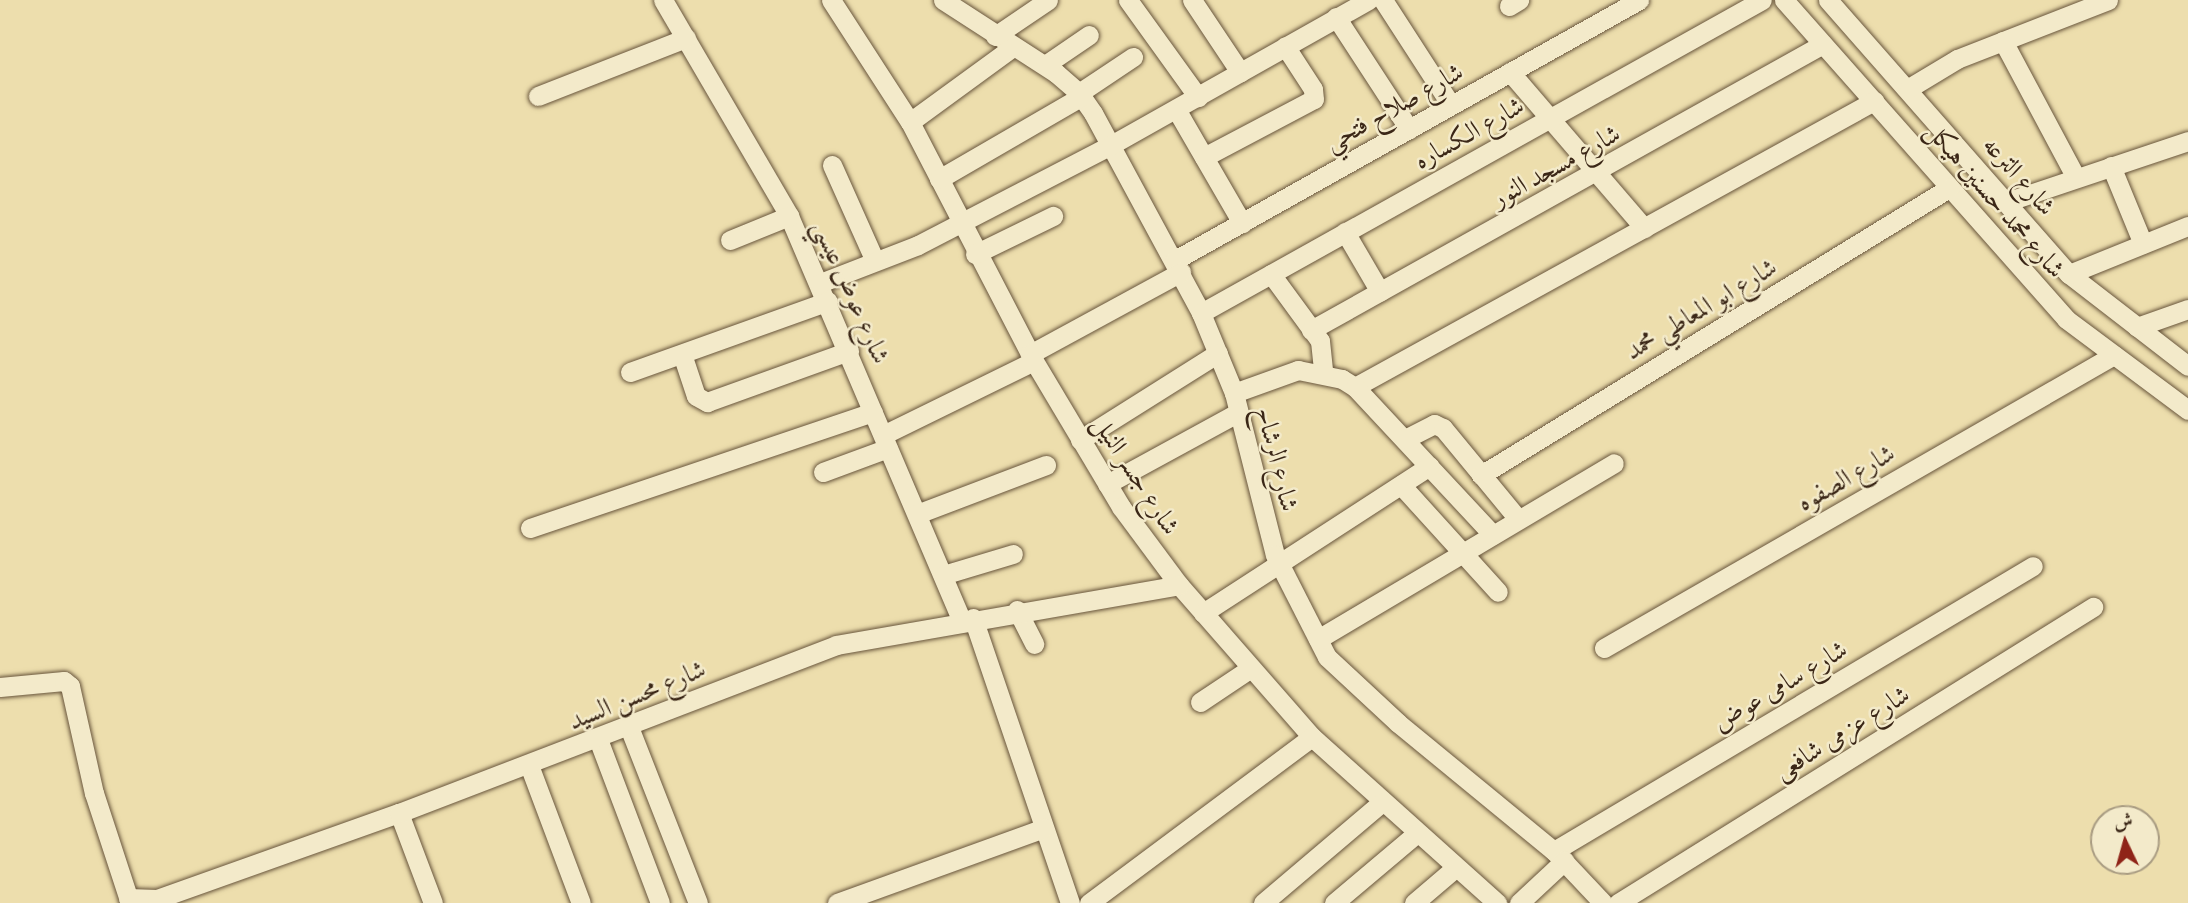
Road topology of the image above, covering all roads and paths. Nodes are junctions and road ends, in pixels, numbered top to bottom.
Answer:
1 (663, 0) edge
2 (831, 0) edge
3 (1048, 0) edge
4 (1128, 0) edge
5 (1192, 0) edge
6 (1368, 0) edge
7 (1383, 0) edge
8 (1639, 0) edge
9 (1762, 0) edge
10 (1784, 0) edge
11 (1828, 0) edge
12 (2108, 0) edge
13 (953, 3) edge
14 (2071, 7) edge
15 (1338, 10) edge
16 (1089, 35) dead end
17 (995, 36) junction
18 (686, 38) junction
19 (2003, 41) junction
20 (1823, 44) junction
21 (1285, 46) junction
22 (1013, 47) junction
23 (1133, 57) dead end
24 (1045, 65) junction
25 (1240, 72) junction
26 (1510, 72) junction
27 (1909, 88) junction
28 (1080, 94) junction
29 (538, 96) dead end
30 (1198, 97) junction
31 (1874, 101) junction
32 (1451, 105) junction
33 (1177, 109) junction
34 (1549, 119) junction
35 (910, 122) junction
36 (1409, 129) junction
37 (2188, 141) edge
38 (1111, 145) junction
39 (1204, 157) junction
40 (832, 165) dead end
41 (2112, 166) junction
42 (1597, 174) junction
43 (2076, 178) junction
44 (939, 179) junction
45 (1949, 188) junction
46 (2006, 202) junction
47 (789, 216) junction
48 (1053, 216) dead end
49 (960, 223) junction
50 (1242, 223) junction
51 (2188, 226) edge
52 (1644, 228) junction
53 (1345, 232) junction
54 (730, 240) dead end
55 (2143, 244) junction
56 (975, 254) junction
57 (875, 261) junction
58 (1178, 266) junction
59 (1271, 274) junction
60 (2068, 274) junction
61 (820, 283) junction
62 (1380, 292) junction
63 (828, 301) junction
64 (2188, 309) edge
65 (1201, 313) junction
66 (2137, 327) junction
67 (1311, 330) junction
68 (849, 351) junction
69 (1218, 353) junction
70 (682, 355) junction
71 (2114, 355) junction
72 (1032, 358) junction
73 (2188, 366) edge
74 (630, 372) dead end
75 (1323, 372) junction
76 (1355, 387) junction
77 (1234, 393) junction
78 (2188, 410) edge
79 (873, 412) junction
80 (1239, 412) junction
81 (1405, 439) junction
82 (1080, 440) junction
83 (886, 441) junction
84 (1614, 463) dead end
85 (1046, 465) dead end
86 (1429, 466) junction
87 (823, 472) dead end
88 (1481, 475) junction
89 (1107, 484) junction
90 (1401, 485) junction
91 (917, 514) junction
92 (1518, 520) junction
93 (530, 528) dead end
94 (1493, 535) junction
95 (1462, 552) junction
96 (1013, 554) dead end
97 (1278, 563) junction
98 (2033, 566) dead end
99 (943, 575) junction
100 (1179, 585) junction
101 (1498, 592) dead end
102 (2093, 607) dead end
103 (1017, 610) junction
104 (1203, 614) junction
105 (967, 619) junction
106 (1318, 639) junction
107 (1034, 644) dead end
108 (1604, 648) dead end
109 (1251, 668) junction
110 (0, 687) edge
111 (1200, 702) dead end
112 (629, 727) junction
113 (1312, 737) junction
114 (598, 739) junction
115 (529, 765) junction
116 (1381, 803) junction
117 (399, 813) junction
118 (1044, 828) junction
119 (1416, 834) junction
120 (1559, 856) junction
121 (1455, 868) junction
122 (129, 901) edge
123 (158, 901) edge
124 (433, 903) edge
125 (581, 903) edge
126 (660, 903) edge
127 (698, 903) edge
128 (837, 903) edge
129 (1070, 903) edge
130 (1089, 903) edge
131 (1263, 903) edge
132 (1334, 903) edge
133 (1414, 903) edge
134 (1497, 903) edge
135 (1518, 903) edge
136 (1603, 903) edge
137 (1618, 903) edge

1 - 18 street, شارع عوض عيسي
2 - 35 street, شارع جسر النيل
3 - 17 street
4 - 30 street
5 - 25 street
6 - 15 street
7 - 32 street
8 - 26 street, شارع صلاح فتحي
9 - 34 street, شارع الكساره
10 - 20 street, شارع محمد حسنين هيكل
11 - 27 street, شارع الترعه
12 - 14 street
13 - 17 street, شارع الرشاح
14 - 19 street
15 - 21 street
15 - 36 street
16 - 24 street
17 - 22 street, شارع الرشاح
18 - 29 street
18 - 47 street, شارع عوض عيسي
19 - 27 street
19 - 43 street
20 - 31 street, شارع محمد حسنين هيكل
20 - 42 street, شارع مسجد النور
21 - 25 street
21 - 39 street
22 - 24 street, شارع الرشاح
22 - 35 street
23 - 28 street
24 - 28 street, شارع الرشاح
25 - 30 street
26 - 32 street, شارع صلاح فتحي
26 - 34 street
27 - 46 street, شارع الترعه
28 - 38 street, شارع الرشاح
28 - 44 street
30 - 33 street
31 - 45 street, شارع محمد حسنين هيكل
31 - 52 street
32 - 36 street, شارع صلاح فتحي
33 - 38 street
33 - 39 street
34 - 42 street
34 - 53 street, شارع الكساره
35 - 44 street, شارع جسر النيل
36 - 50 street, شارع صلاح فتحي
37 - 41 street
38 - 49 street
38 - 58 street, شارع الرشاح
39 - 50 street
40 - 57 street
41 - 43 street
41 - 55 street
42 - 52 street
42 - 62 street, شارع مسجد النور
43 - 46 street
44 - 49 street, شارع جسر النيل
45 - 71 street, شارع محمد حسنين هيكل
45 - 88 street, شارع ابو المعاطي محمد
46 - 60 street, شارع الترعه
47 - 54 street
47 - 61 street, شارع عوض عيسي
48 - 56 street
49 - 56 street, شارع جسر النيل
49 - 57 street
50 - 58 street, شارع صلاح فتحي
51 - 55 street
52 - 76 street
53 - 59 street, شارع الكساره
53 - 62 street
55 - 60 street
56 - 72 street, شارع جسر النيل
57 - 61 street
58 - 65 street, شارع الرشاح
58 - 72 street, شارع صلاح فتحي
59 - 65 street, شارع الكساره
59 - 67 street
60 - 66 street, شارع الترعه
61 - 63 street, شارع عوض عيسي
62 - 67 street, شارع مسجد النور
63 - 68 street, شارع عوض عيسي
63 - 70 street
64 - 66 street
65 - 69 street, شارع الرشاح
66 - 73 street, شارع الترعه
67 - 75 street
68 - 70 street
68 - 79 street, شارع عوض عيسي
69 - 77 street, شارع الرشاح
69 - 82 street
70 - 74 street
71 - 78 street, شارع محمد حسنين هيكل
71 - 108 street, شارع الصفوه
72 - 82 street, شارع جسر النيل
72 - 83 street, شارع صلاح فتحي
75 - 76 street
75 - 77 street
76 - 81 street
77 - 80 street, شارع الرشاح
79 - 83 street, شارع عوض عيسي
79 - 93 street
80 - 89 street
80 - 97 street, شارع الرشاح
81 - 86 street
81 - 88 street
82 - 89 street, شارع جسر النيل
83 - 87 street, شارع صلاح فتحي
83 - 91 street, شارع عوض عيسي
84 - 92 street
85 - 91 street
86 - 90 street
86 - 94 street
88 - 92 street
89 - 100 street, شارع جسر النيل
90 - 95 street
90 - 97 street
91 - 99 street, شارع عوض عيسي
92 - 94 street
94 - 95 street
95 - 101 street
95 - 106 street
96 - 99 street
97 - 104 street
97 - 106 street, شارع الرشاح
98 - 120 street, شارع سامى عوض
99 - 105 street, شارع عوض عيسي
100 - 103 street, شارع محسن السيد
100 - 104 street, شارع جسر النيل
102 - 137 street, شارع عزمى شافعى
103 - 105 street, شارع محسن السيد
103 - 107 street
104 - 109 street, شارع جسر النيل
105 - 112 street, شارع محسن السيد
105 - 118 street, شارع عوض عيسي
106 - 120 street, شارع الرشاح
109 - 111 street
109 - 113 street, شارع جسر النيل
110 - 122 street
112 - 114 street, شارع محسن السيد
112 - 127 street
113 - 116 street, شارع جسر النيل
113 - 130 street
114 - 115 street, شارع محسن السيد
114 - 126 street
115 - 117 street, شارع محسن السيد
115 - 125 street
116 - 119 street, شارع جسر النيل
116 - 131 street
117 - 123 street, شارع محسن السيد
117 - 124 street
118 - 128 street
118 - 129 street, شارع عوض عيسي
119 - 121 street, شارع جسر النيل
119 - 132 street
120 - 135 street, شارع سامى عوض
120 - 136 street, شارع الرشاح
121 - 133 street
121 - 134 street, شارع جسر النيل
122 - 123 street, شارع محسن السيد

